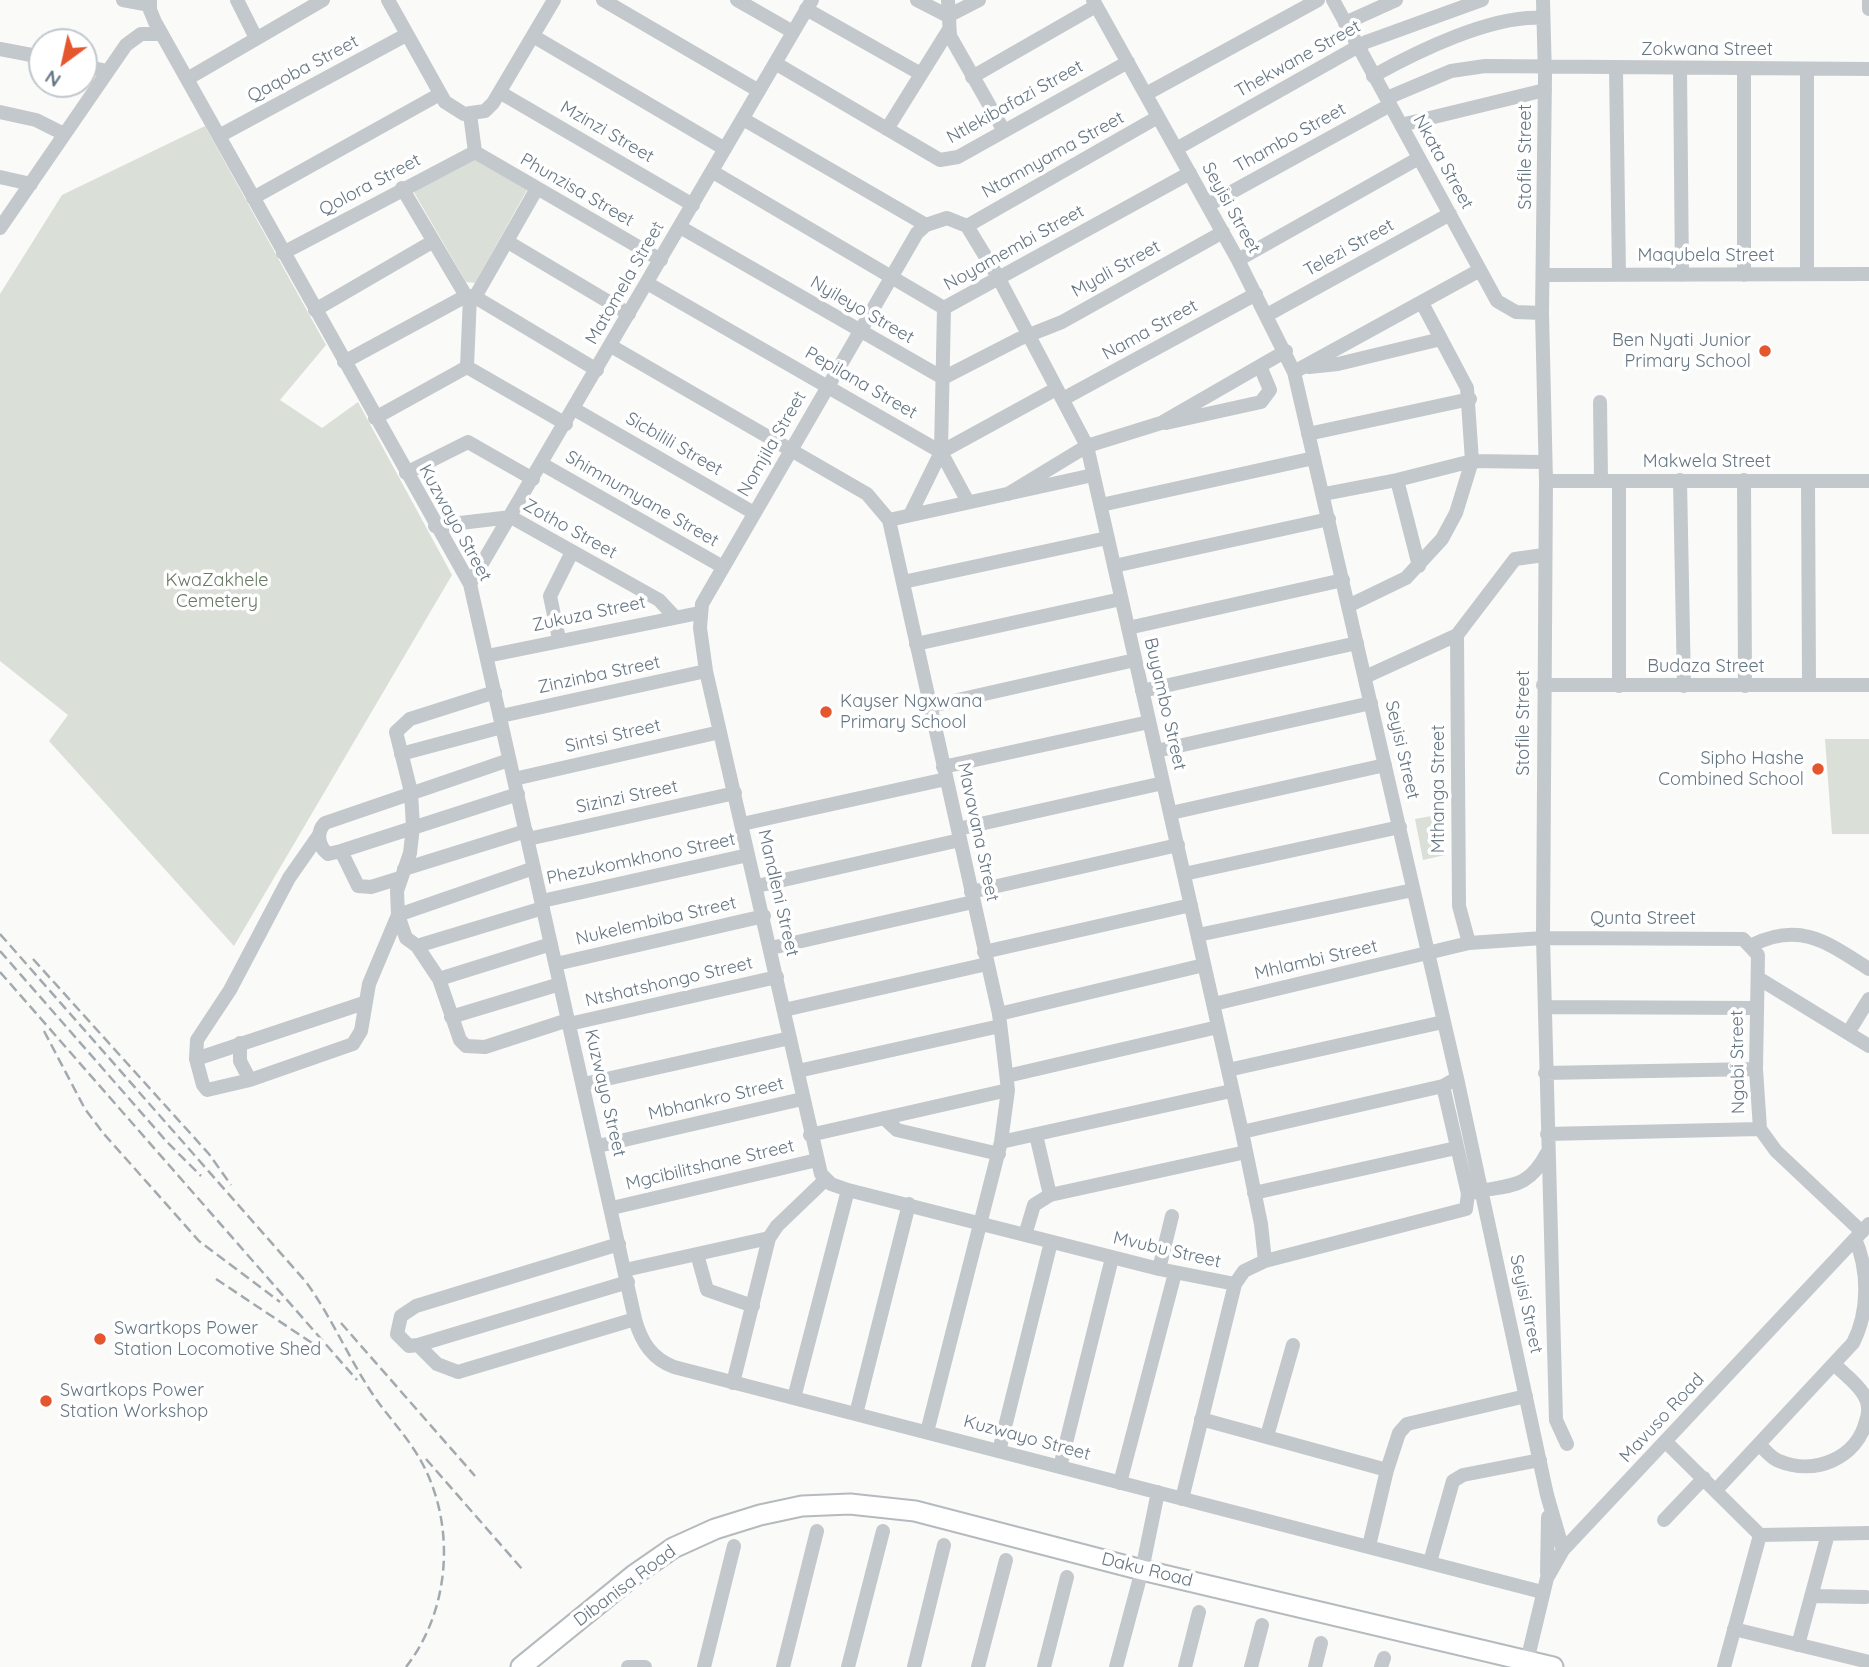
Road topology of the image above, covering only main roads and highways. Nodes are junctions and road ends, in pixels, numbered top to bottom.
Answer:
1 (739, 1521) joint
2 (521, 1667) edge
3 (1553, 1667) edge

1 - 2 main road, Dibanisa Road
1 - 3 main road, Daku Road

